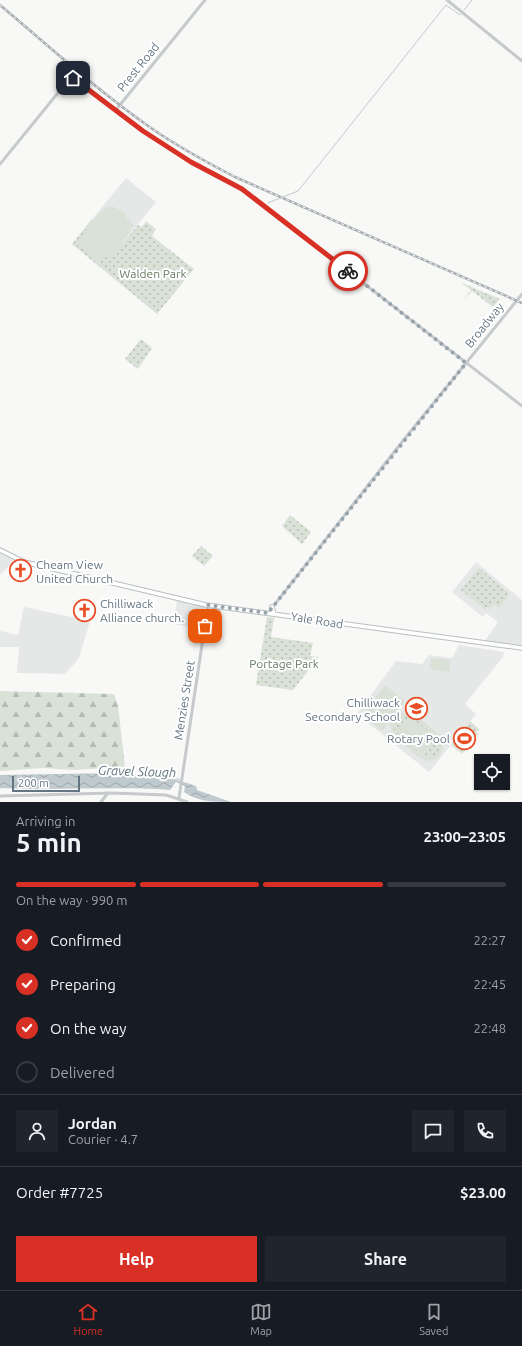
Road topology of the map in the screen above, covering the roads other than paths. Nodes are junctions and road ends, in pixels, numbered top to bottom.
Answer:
1 (205, 0) edge
2 (447, 0) edge
3 (522, 61) edge
4 (115, 111) junction
5 (0, 164) edge
6 (522, 294) edge
7 (466, 363) junction
8 (522, 406) edge
9 (0, 550) edge
10 (208, 605) junction
11 (272, 607) junction
12 (268, 613) junction
13 (274, 614) junction
14 (522, 648) edge
15 (108, 794) junction
16 (0, 796) edge
17 (179, 796) junction
18 (101, 802) edge
19 (187, 802) edge

1 - 4 street, Prest Road
2 - 3 street
4 - 5 street
4 - 7 street
6 - 7 street, Broadway
7 - 8 street
7 - 11 street, Broadway
9 - 10 main road, Yale Road
10 - 12 main road, Yale Road
10 - 17 street, Menzies Street
11 - 12 street, Broadway
11 - 13 main road
12 - 13 main road, Yale Road
13 - 14 main road, Yale Road
15 - 16 street
15 - 17 street
15 - 18 street
17 - 19 street

